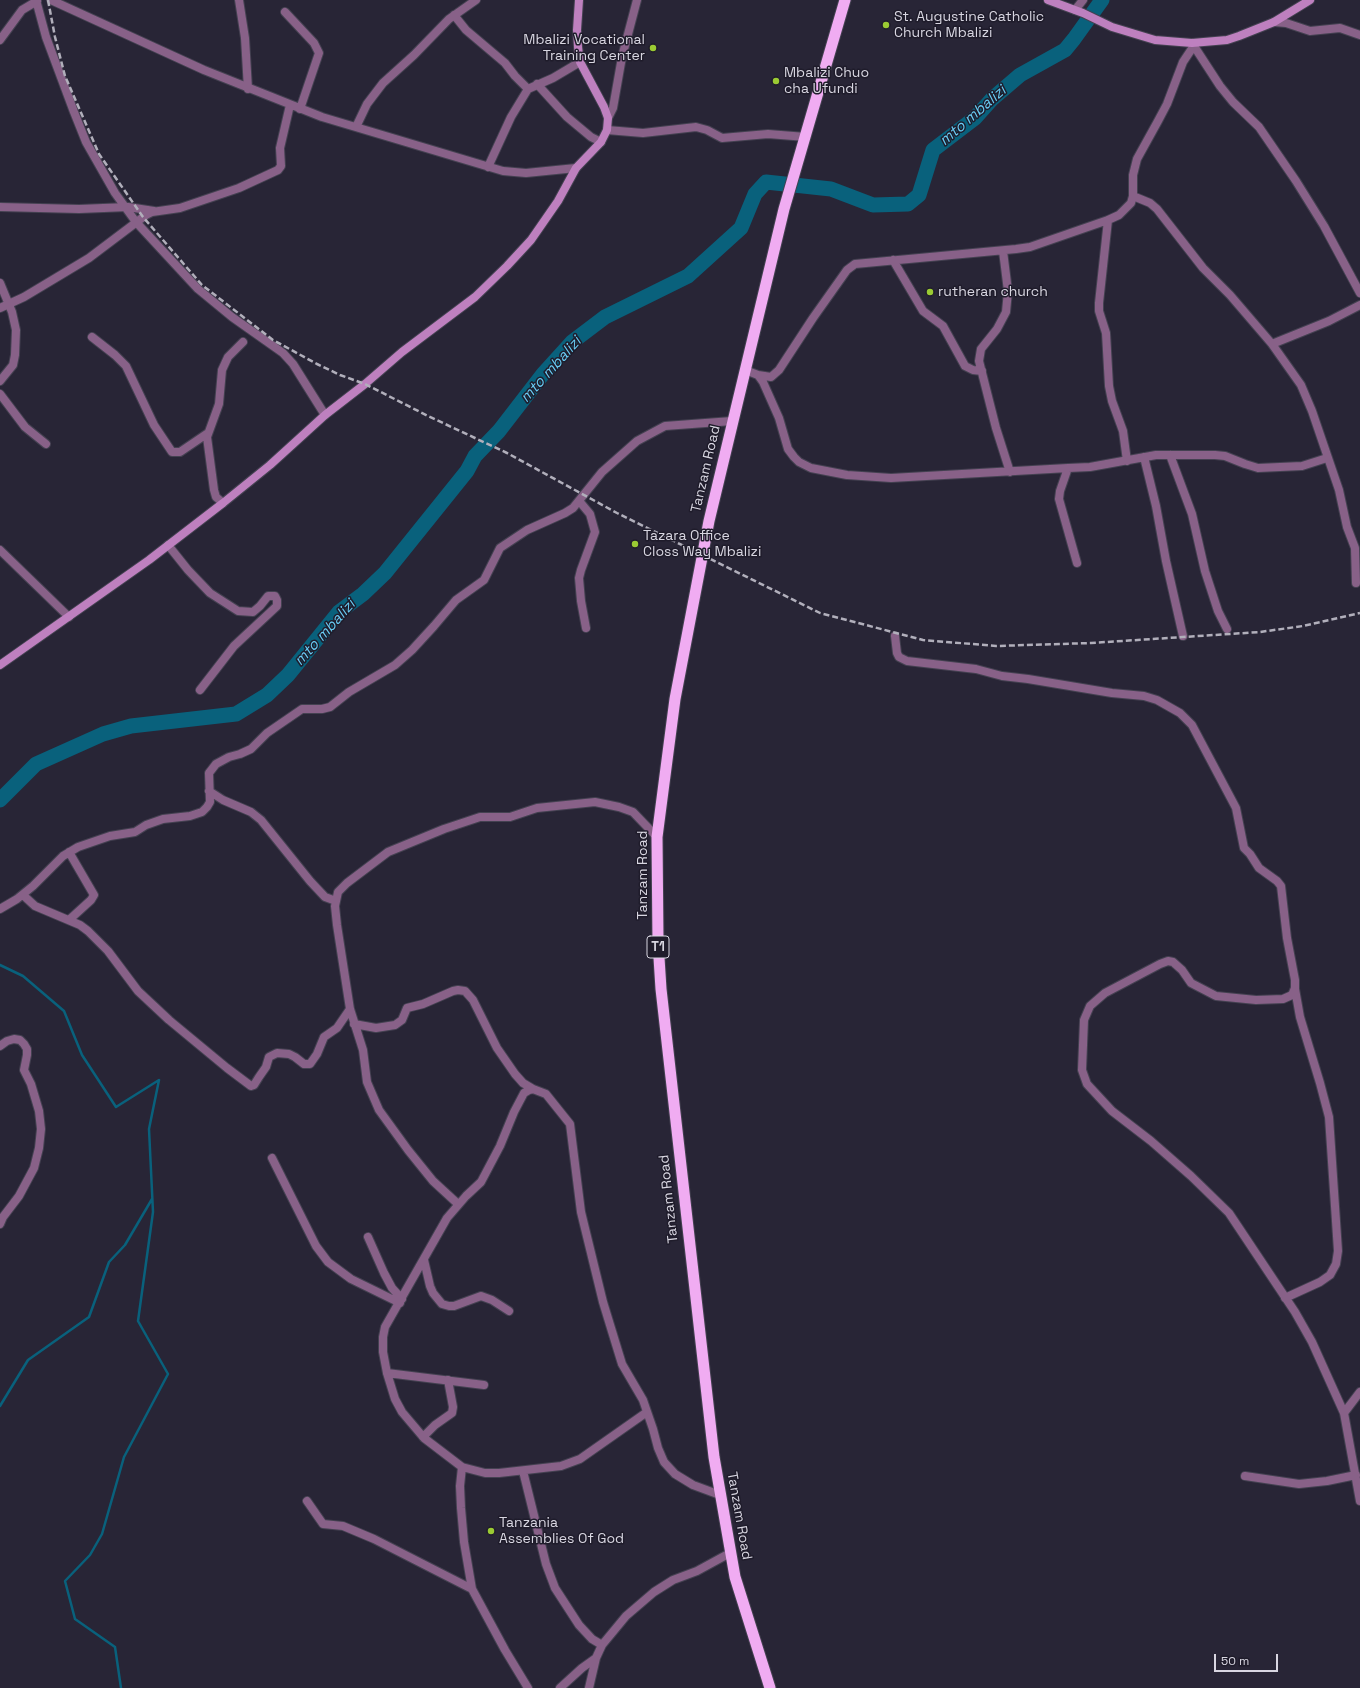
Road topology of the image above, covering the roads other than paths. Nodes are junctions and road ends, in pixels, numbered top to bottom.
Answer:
1 (51, 0) edge
2 (239, 0) edge
3 (579, 0) edge
4 (637, 0) edge
5 (845, 0) edge
6 (1048, 0) edge
7 (1083, 0) edge
8 (1310, 0) edge
9 (37, 1) edge
10 (473, 1) edge
11 (60, 2) edge
12 (1075, 10) junction
13 (285, 12) dead end
14 (454, 15) junction
15 (1274, 22) junction
16 (1360, 35) edge
17 (0, 40) edge
18 (1192, 45) junction
19 (580, 62) junction
20 (537, 84) junction
21 (248, 88) junction
22 (528, 89) junction
23 (290, 105) junction
24 (300, 109) junction
25 (608, 118) junction
26 (356, 127) junction
27 (607, 130) junction
28 (806, 137) junction
29 (601, 142) junction
30 (488, 167) junction
31 (576, 168) junction
32 (1133, 196) junction
33 (0, 206) edge
34 (125, 207) junction
35 (157, 212) junction
36 (1108, 220) junction
37 (136, 222) junction
38 (1003, 251) junction
39 (893, 260) junction
40 (0, 284) edge
41 (1360, 294) edge
42 (9, 304) junction
43 (1360, 305) edge
44 (0, 308) edge
45 (92, 337) dead end
46 (243, 342) dead end
47 (1272, 344) junction
48 (745, 370) junction
49 (982, 371) junction
50 (758, 375) junction
51 (0, 380) edge
52 (0, 394) edge
53 (325, 415) junction
54 (732, 422) junction
55 (208, 433) junction
56 (46, 444) dead end
57 (1170, 455) junction
58 (1144, 457) junction
59 (1328, 458) junction
60 (1127, 461) junction
61 (1068, 468) junction
62 (1010, 472) junction
63 (580, 502) junction
64 (223, 503) junction
65 (168, 545) junction
66 (0, 550) edge
67 (1077, 563) dead end
68 (1356, 583) dead end
69 (69, 617) junction
70 (586, 628) dead end
71 (1227, 629) dead end
72 (896, 636) dead end
73 (1182, 636) dead end
74 (0, 665) edge
75 (200, 690) dead end
76 (209, 791) junction
77 (657, 837) junction
78 (69, 852) junction
79 (23, 895) junction
80 (336, 901) junction
81 (0, 909) edge
82 (69, 920) junction
83 (1295, 988) junction
84 (350, 1009) junction
85 (354, 1024) junction
86 (0, 1046) edge
87 (533, 1089) junction
88 (272, 1158) dead end
89 (458, 1204) junction
90 (0, 1224) edge
91 (368, 1237) dead end
92 (424, 1259) junction
93 (1285, 1298) junction
94 (401, 1301) junction
95 (509, 1311) dead end
96 (387, 1374) junction
97 (448, 1380) junction
98 (484, 1385) dead end
99 (1360, 1392) edge
100 (647, 1412) junction
101 (1344, 1413) junction
102 (423, 1437) junction
103 (462, 1467) junction
104 (523, 1471) junction
105 (1356, 1475) junction
106 (1245, 1476) dead end
107 (720, 1495) junction
108 (307, 1501) dead end
109 (1360, 1501) edge
110 (730, 1553) junction
111 (472, 1589) junction
112 (602, 1645) junction
113 (596, 1658) junction
114 (528, 1688) edge
115 (560, 1688) edge
116 (589, 1688) edge
117 (770, 1688) edge

1 - 11 street
2 - 21 street
3 - 19 main road
4 - 25 street
5 - 28 highway, T1
6 - 12 main road
7 - 12 street
8 - 15 main road
9 - 17 street
9 - 34 street
10 - 14 street
11 - 21 street
12 - 18 main road
13 - 24 street
14 - 22 street
14 - 26 street
15 - 16 street
15 - 18 main road
18 - 32 street
18 - 41 street
19 - 20 street
19 - 25 main road
20 - 22 street
20 - 29 street
21 - 23 street
22 - 30 street
23 - 24 street
23 - 35 street
24 - 26 street
25 - 27 main road
26 - 30 street
27 - 28 street
27 - 29 main road
28 - 48 highway, Tanzam Road / T1
29 - 31 main road
30 - 31 street
31 - 53 main road
32 - 36 street
32 - 47 street
33 - 34 street
34 - 35 street
34 - 37 street
35 - 37 street
36 - 38 street
36 - 60 street
37 - 42 street
37 - 53 street
38 - 39 street
38 - 49 street
39 - 49 street
39 - 50 street
40 - 42 street
42 - 44 street
42 - 51 street
43 - 47 street
45 - 55 street
46 - 55 street
47 - 59 street
48 - 50 street
48 - 54 highway, Tanzam Road / T1
49 - 62 street
50 - 62 street
52 - 56 street
53 - 64 main road
54 - 63 street
54 - 77 highway, Tanzam Road / T1
55 - 64 street
57 - 58 street
57 - 59 street
57 - 71 street
58 - 60 street
58 - 73 street
59 - 68 street
60 - 61 street
61 - 62 street
61 - 67 street
63 - 70 street
63 - 76 street
64 - 65 main road
65 - 69 main road
65 - 75 street
66 - 69 street
69 - 74 main road
72 - 83 street
76 - 78 street
76 - 80 street
77 - 80 street
77 - 107 highway, Tanzam Road / T1
78 - 79 street
78 - 82 street
79 - 81 street
79 - 82 street
80 - 84 street
82 - 84 street
83 - 93 street
83 - 93 street
84 - 85 street
85 - 87 street
85 - 89 street
86 - 90 street
87 - 89 street
87 - 100 street
88 - 94 street
89 - 92 street
91 - 94 street
92 - 94 street
92 - 95 street
93 - 101 street
94 - 96 street
96 - 97 street
96 - 102 street
97 - 98 street
97 - 102 street
99 - 101 street
100 - 104 street
100 - 107 street
101 - 105 street
102 - 103 street
103 - 104 street
103 - 111 street
104 - 112 street
105 - 106 street
105 - 109 street
107 - 110 highway, Tanzam Road / T1
108 - 111 street
110 - 112 street
110 - 117 highway, Tanzam Road / T1
111 - 114 street
112 - 113 street
113 - 115 street
113 - 116 street

